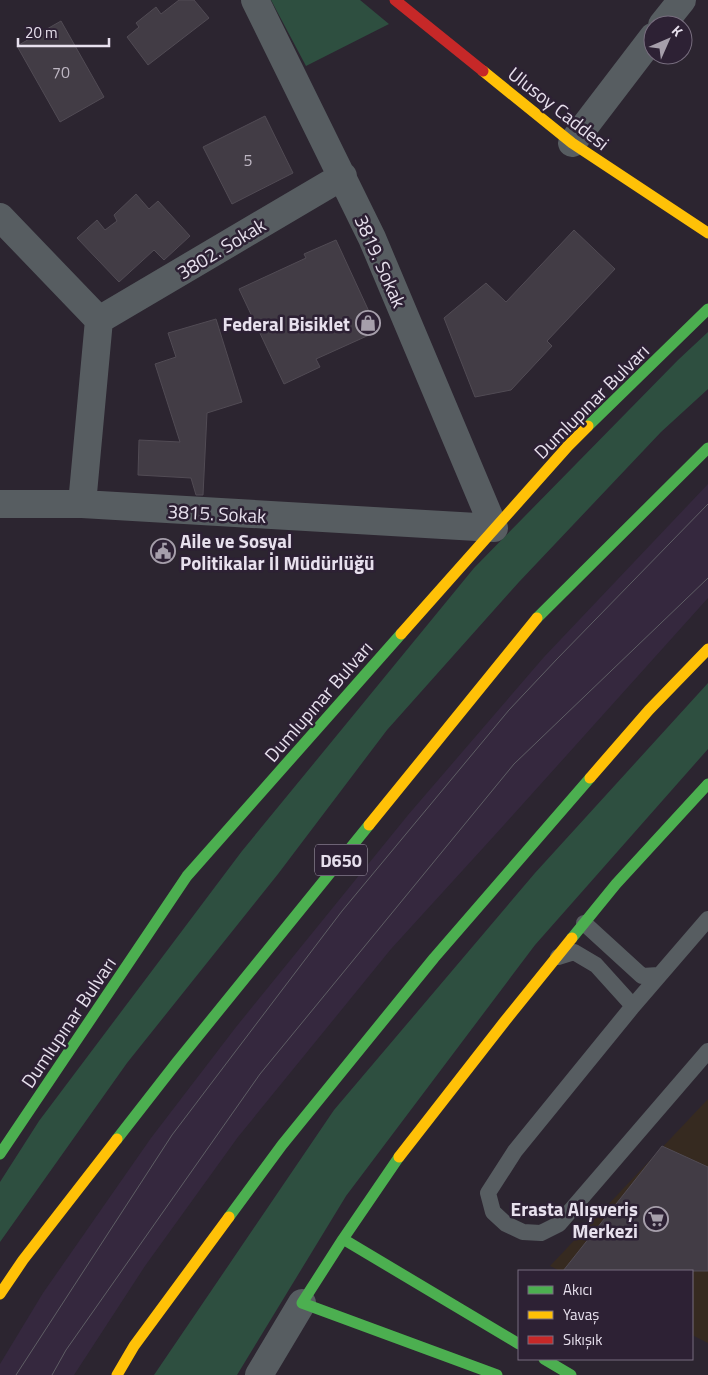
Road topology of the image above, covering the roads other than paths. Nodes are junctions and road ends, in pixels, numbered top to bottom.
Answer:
1 (255, 0) edge
2 (395, 0) edge
3 (682, 0) edge
4 (670, 15) edge
5 (643, 50) edge
6 (572, 143) junction
7 (343, 176) junction
8 (0, 217) edge
9 (708, 233) edge
10 (708, 309) edge
11 (100, 320) junction
12 (708, 448) edge
13 (0, 504) edge
14 (82, 504) junction
15 (494, 528) junction
16 (708, 649) edge
17 (708, 784) edge
18 (708, 919) edge
19 (584, 923) junction
20 (556, 958) junction
21 (659, 975) junction
22 (633, 1006) junction
23 (708, 1051) edge
24 (0, 1154) edge
25 (343, 1239) junction
26 (0, 1294) edge
27 (302, 1303) junction
28 (518, 1343) edge
29 (546, 1360) edge
30 (117, 1375) edge
31 (259, 1375) edge
32 (498, 1375) edge
33 (571, 1375) edge

1 - 7 street, 3819. Sokak
2 - 6 main road, Ulusoy Caddesi
3 - 4 street
5 - 6 street
6 - 9 main road, Ulusoy Caddesi
7 - 11 street, 3802. Sokak
7 - 15 street, 3819. Sokak
8 - 11 street
10 - 15 main road, Dumlupınar Bulvarı
11 - 14 street
12 - 26 main road, D650
13 - 14 street, 3815. Sokak
14 - 15 street, 3815. Sokak
15 - 24 main road, Dumlupınar Bulvarı
16 - 30 main road
17 - 19 main road
18 - 21 lane
19 - 20 main road
19 - 21 lane
20 - 22 lane
20 - 25 main road
21 - 22 lane
22 - 23 lane
25 - 27 main road
25 - 28 main road
27 - 31 street
27 - 32 main road
29 - 33 main road

